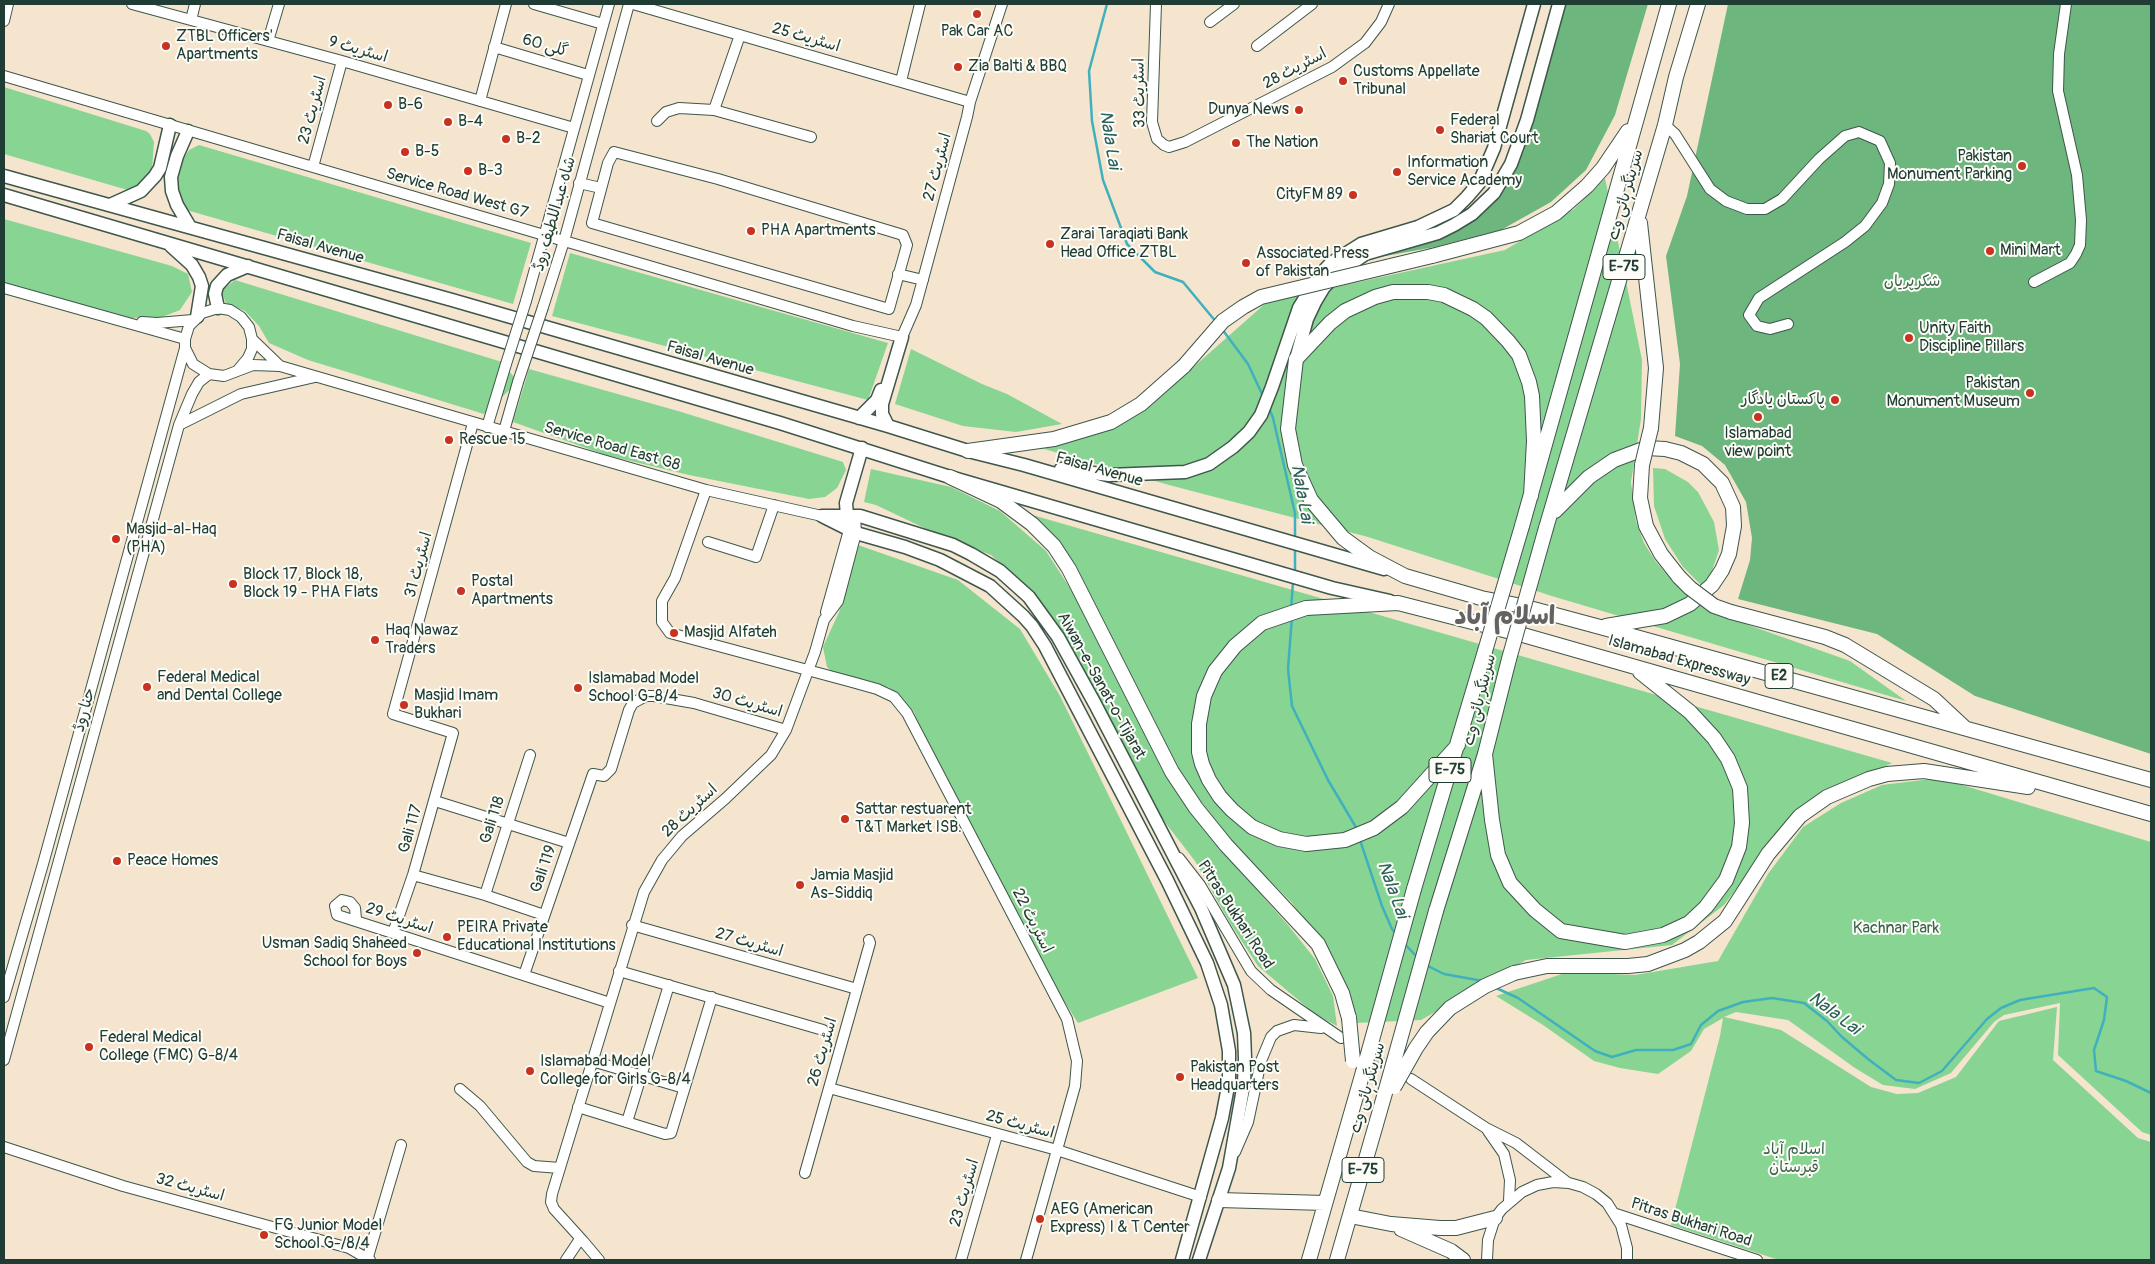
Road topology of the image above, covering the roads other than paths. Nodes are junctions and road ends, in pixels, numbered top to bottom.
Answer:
1 (8, 4) edge
2 (132, 4) edge
3 (195, 4) edge
4 (279, 4) edge
5 (506, 4) edge
6 (534, 4) edge
7 (610, 4) edge
8 (629, 4) edge
9 (633, 4) edge
10 (920, 4) edge
11 (1002, 4) edge
12 (1156, 4) edge
13 (1234, 4) edge
14 (1312, 4) edge
15 (1389, 4) edge
16 (1534, 4) edge
17 (1559, 4) edge
18 (1669, 4) edge
19 (1698, 4) edge
20 (2066, 4) edge
21 (191, 20) junction
22 (4, 21) edge
23 (1210, 22) dead end
24 (603, 24) junction
25 (740, 35) junction
26 (268, 41) junction
27 (1257, 46) dead end
28 (494, 47) junction
29 (342, 61) junction
30 (588, 75) junction
31 (4, 76) edge
32 (901, 81) junction
33 (480, 101) junction
34 (970, 102) junction
35 (714, 110) junction
36 (656, 122) dead end
37 (1634, 122) junction
38 (170, 125) junction
39 (1665, 125) junction
40 (574, 128) junction
41 (188, 131) junction
42 (811, 137) dead end
43 (1195, 137) joint
44 (313, 167) junction
45 (4, 176) edge
46 (579, 183) junction
47 (601, 188) junction
48 (4, 195) edge
49 (110, 205) junction
50 (1639, 214) junction
51 (190, 227) junction
52 (545, 236) junction
53 (162, 240) junction
54 (564, 241) junction
55 (248, 266) junction
56 (898, 274) junction
57 (923, 280) junction
58 (2034, 282) dead end
59 (4, 288) edge
60 (218, 308) junction
61 (195, 318) junction
62 (119, 320) junction
63 (1788, 324) dead end
64 (902, 337) junction
65 (252, 338) junction
66 (185, 343) junction
67 (1296, 359) junction
68 (280, 366) junction
69 (238, 370) junction
70 (208, 374) junction
71 (316, 377) junction
72 (859, 418) junction
73 (473, 423) junction
74 (180, 425) junction
75 (487, 426) junction
76 (888, 426) junction
77 (504, 431) junction
78 (862, 448) junction
79 (968, 451) junction
80 (1024, 465) junction
81 (950, 477) junction
82 (706, 490) junction
83 (1532, 496) junction
84 (774, 505) junction
85 (1552, 514) junction
86 (822, 516) junction
87 (851, 516) junction
88 (852, 531) junction
89 (910, 532) junction
90 (708, 542) dead end
91 (904, 547) junction
92 (1405, 576) junction
93 (1398, 603) junction
94 (1600, 627) junction
95 (1634, 667) junction
96 (808, 669) junction
97 (88, 700) junction
98 (102, 705) junction
99 (786, 730) junction
100 (1967, 730) junction
101 (453, 733) joint
102 (1458, 745) junction
103 (1485, 754) junction
104 (530, 755) dead end
105 (593, 774) joint
106 (2151, 780) edge
107 (2086, 796) junction
108 (435, 801) junction
109 (2151, 814) edge
110 (508, 823) junction
111 (1162, 834) junction
112 (569, 843) junction
113 (413, 875) junction
114 (485, 895) junction
115 (544, 915) junction
116 (356, 919) dead end
117 (632, 925) junction
118 (393, 933) junction
119 (869, 940) dead end
120 (1223, 957) junction
121 (1207, 963) junction
122 (619, 971) junction
123 (524, 974) junction
124 (669, 985) junction
125 (857, 989) junction
126 (4, 997) edge
127 (712, 997) junction
128 (610, 1003) junction
129 (1325, 1028) junction
130 (823, 1030) dead end
131 (1341, 1038) tunnel mouth
132 (4, 1060) edge
133 (592, 1061) junction
134 (642, 1076) junction
135 (1411, 1079) dead end
136 (1392, 1083) junction
137 (684, 1088) junction
138 (829, 1088) junction
139 (460, 1089) dead end
140 (578, 1107) junction
141 (1353, 1110) junction
142 (627, 1122) junction
143 (1486, 1128) junction
144 (997, 1135) junction
145 (4, 1147) edge
146 (400, 1148) dead end
147 (1057, 1150) junction
148 (560, 1168) junction
149 (1229, 1168) junction
150 (805, 1173) dead end
151 (1569, 1183) junction
152 (1201, 1197) junction
153 (1219, 1200) junction
154 (1509, 1201) junction
155 (1325, 1203) junction
156 (1616, 1214) junction
157 (1350, 1216) junction
158 (1496, 1218) junction
159 (1391, 1224) junction
160 (582, 1241) junction
161 (368, 1259) edge
162 (566, 1260) edge
163 (599, 1260) edge
164 (961, 1260) edge
165 (1026, 1260) edge
166 (1182, 1260) edge
167 (1199, 1260) edge
168 (1309, 1260) edge
169 (1337, 1260) edge
170 (1463, 1260) edge
171 (1487, 1260) edge
172 (1626, 1260) edge
173 (1757, 1260) edge

1 - 22 street
2 - 21 street, اسٹریٹ 9
3 - 21 street
4 - 26 street
5 - 28 street
6 - 24 street
7 - 24 street, شاہ عبداللطیف روڈ
8 - 46 street, شاہ عبداللطیف روڈ
9 - 25 street, اسٹریٹ 25
10 - 32 street
11 - 34 street, اسٹریٹ 27
12 - 43 street, اسٹریٹ 33
13 - 23 street
14 - 27 street
15 - 43 street, اسٹریٹ 28
16 - 80 main road
17 - 67 main road
18 - 37 highway, سرینگر ہائی وے / E-75
19 - 39 highway, سرینگر ہائی وے / E-75
20 - 58 street
21 - 26 street, اسٹریٹ 9
24 - 30 street, شاہ عبداللطیف روڈ
25 - 32 street, اسٹریٹ 25
25 - 35 street
26 - 29 street, اسٹریٹ 9
28 - 30 street, گلی 60
28 - 33 street
29 - 33 street, اسٹریٹ 9
29 - 44 street, اسٹریٹ 23
30 - 40 street, شاہ عبداللطیف روڈ
31 - 38 street, Service Road West G7
32 - 34 street, اسٹریٹ 25
33 - 40 street, اسٹریٹ 9
34 - 57 street, اسٹریٹ 27
35 - 36 street
35 - 42 street
37 - 79 highway, bridge
37 - 83 highway, سرینگر ہائی وے / E-75
38 - 41 street, Service Road West G7
38 - 49 main road
39 - 50 highway, سرینگر ہائی وے / E-75
39 - 63 street
40 - 52 street, شاہ عبداللطیف روڈ
41 - 44 street, Service Road West G7
41 - 51 main road
44 - 52 street, Service Road West G7
45 - 49 main road, Faisal Avenue
46 - 47 street
46 - 54 street, شاہ عبداللطیف روڈ
47 - 56 street
47 - 56 street
48 - 53 main road
49 - 51 main road, Faisal Avenue
50 - 85 highway, سرینگر ہائی وے / E-75
50 - 100 highway, bridge
51 - 72 main road, Faisal Avenue
52 - 54 street, Service Road West G7
52 - 75 street, شاہ عبداللطیف روڈ, bridge
53 - 55 main road
53 - 61 main road
54 - 64 street, Service Road West G7
54 - 77 street, شاہ عبداللطیف روڈ, bridge
55 - 60 main road
55 - 78 main road
56 - 57 street
57 - 64 street, اسٹریٹ 27
59 - 62 street
60 - 61 street
60 - 65 street
61 - 62 street
61 - 66 street
62 - 66 street
64 - 72 main road
64 - 76 main road
65 - 68 street
65 - 69 street
66 - 70 street
66 - 97 street, حنا روڈ
67 - 83 highway
67 - 92 highway, Islamabad Expressway
68 - 69 street
68 - 71 street, Service Road East G8
69 - 70 street
70 - 74 street, حنا روڈ
71 - 73 street, Service Road East G8
71 - 74 street
72 - 76 main road, Faisal Avenue
73 - 75 street, Service Road East G8
73 - 101 street, اسٹریٹ 31
74 - 98 street, حنا روڈ
75 - 77 street, Service Road East G8
76 - 79 main road, Faisal Avenue
77 - 82 street, Service Road East G8
78 - 81 main road
78 - 87 main road
79 - 80 main road, Faisal Avenue
80 - 92 main road, Faisal Avenue
81 - 93 main road
81 - 141 highway, bridge
82 - 84 street, Service Road East G8
82 - 96 street, اسٹریٹ 22
83 - 102 highway, سرینگر ہائی وے / E-75, bridge
84 - 86 street, Service Road East G8
84 - 90 street
85 - 94 highway
85 - 103 highway, سرینگر ہائی وے / E-75, bridge
86 - 87 main road, Aiwan-e-Sanat-o-Tijarat
86 - 88 main road, Aiwan-e-Sanat-o-Tijarat
87 - 88 street
87 - 89 main road, Aiwan-e-Sanat-o-Tijarat
88 - 91 main road, Aiwan-e-Sanat-o-Tijarat
88 - 96 street, اسٹریٹ 28
89 - 91 main road
89 - 111 main road, Aiwan-e-Sanat-o-Tijarat
91 - 121 main road, Aiwan-e-Sanat-o-Tijarat
92 - 94 highway, Islamabad Expressway / E2
93 - 95 highway, Islamabad Expressway / E2
93 - 102 highway, Islamabad Expressway
94 - 100 highway, Islamabad Expressway / E2
95 - 103 highway
95 - 107 highway, Islamabad Expressway / E2
96 - 99 street, اسٹریٹ 28
96 - 147 street, اسٹریٹ 22
97 - 98 street
97 - 126 street, حنا روڈ
98 - 132 street, حنا روڈ
99 - 105 street, اسٹریٹ 30
99 - 117 street, اسٹریٹ 28
100 - 106 highway, Islamabad Expressway / E2
101 - 108 street, Gali 117
102 - 141 highway, سرینگر ہائی وے / E-75, bridge
103 - 136 highway, سرینگر ہائی وے / E-75, bridge
104 - 110 street, Gali 118
105 - 112 street, Gali 119
107 - 109 highway, Islamabad Expressway / E2
107 - 136 highway, bridge
108 - 110 street
108 - 113 street, Gali 117
110 - 112 street
110 - 114 street, Gali 118
111 - 120 main road, Aiwan-e-Sanat-o-Tijarat
111 - 129 street, Pitras Bukhari Road
112 - 115 street, Gali 119
113 - 114 street
113 - 118 street, Gali 117
114 - 115 street
115 - 123 street, Gali 119
116 - 118 street, اسٹریٹ 29
117 - 122 street, اسٹریٹ 28
117 - 125 street, اسٹریٹ 27
118 - 123 street, اسٹریٹ 29
119 - 125 street, اسٹریٹ 26
120 - 121 main road
120 - 149 main road, Aiwan-e-Sanat-o-Tijarat
121 - 152 main road, Aiwan-e-Sanat-o-Tijarat
122 - 124 street
122 - 128 street, اسٹریٹ 28
123 - 128 street, اسٹریٹ 29
124 - 127 street
124 - 134 street
125 - 138 street, اسٹریٹ 26
127 - 130 street
127 - 137 street
128 - 133 street, اسٹریٹ 28
129 - 131 street, Pitras Bukhari Road
129 - 149 street
133 - 134 street
133 - 140 street, اسٹریٹ 28
134 - 137 street
134 - 142 street
135 - 143 street
136 - 157 highway, سرینگر ہائی وے / E-75
137 - 142 street
138 - 144 street, اسٹریٹ 25
138 - 150 street, اسٹریٹ 26
139 - 148 street
140 - 142 street
140 - 148 street, اسٹریٹ 28
141 - 155 highway, سرینگر ہائی وے / E-75
143 - 151 street
143 - 154 street
144 - 147 street, اسٹریٹ 25
144 - 164 street, اسٹریٹ 23
145 - 161 street, اسٹریٹ 32
146 - 161 street
147 - 152 street, اسٹریٹ 25
147 - 165 street, اسٹریٹ 22
148 - 160 street, اسٹریٹ 28
149 - 153 main road, Aiwan-e-Sanat-o-Tijarat
151 - 154 street
151 - 156 street
152 - 166 main road, Aiwan-e-Sanat-o-Tijarat
153 - 155 highway
153 - 167 main road, Aiwan-e-Sanat-o-Tijarat
154 - 158 street
155 - 168 highway, سرینگر ہائی وے / E-75
156 - 172 street
156 - 173 street, Pitras Bukhari Road
157 - 159 highway
157 - 169 highway, سرینگر ہائی وے / E-75
158 - 159 highway
158 - 171 street
159 - 170 highway
160 - 162 street
160 - 163 street

